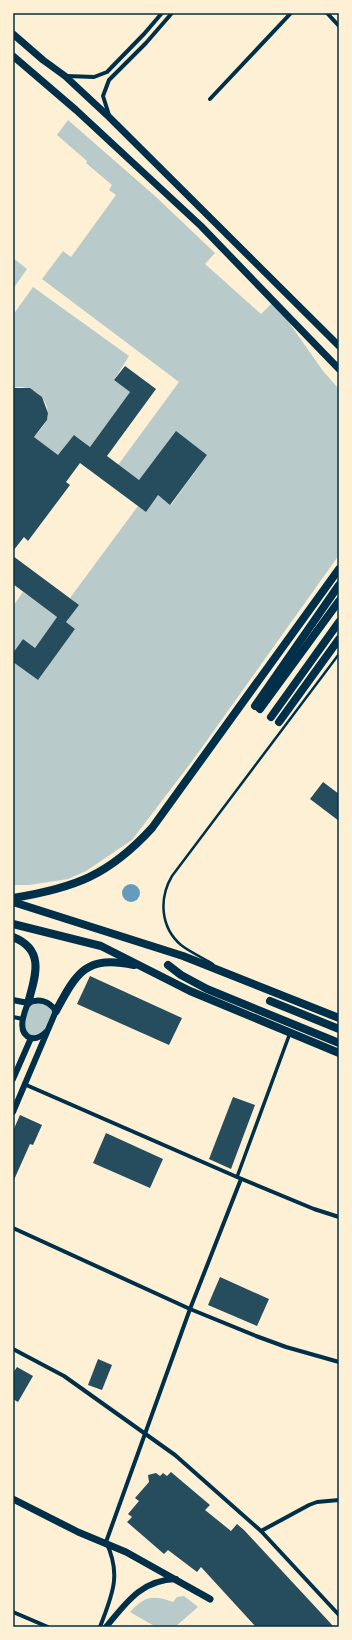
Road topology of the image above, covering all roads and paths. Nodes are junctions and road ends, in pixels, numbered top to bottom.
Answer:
1 (162, 13) edge
2 (172, 13) edge
3 (291, 13) edge
4 (327, 13) edge
5 (339, 26) edge
6 (13, 34) edge
7 (13, 56) edge
8 (65, 76) junction
9 (210, 99) dead end
10 (109, 118) junction
11 (339, 346) edge
12 (339, 369) edge
13 (339, 569) edge
14 (339, 585) edge
15 (339, 602) edge
16 (339, 622) edge
17 (339, 639) edge
18 (339, 654) edge
19 (271, 717) dead end
20 (279, 722) dead end
21 (13, 898) edge
22 (13, 902) edge
23 (13, 924) edge
24 (13, 937) edge
25 (168, 965) dead end
26 (145, 967) junction
27 (227, 972) junction
28 (13, 1000) edge
29 (270, 1001) dead end
30 (28, 1003) junction
31 (56, 1011) junction
32 (13, 1017) edge
33 (339, 1018) edge
34 (23, 1019) junction
35 (339, 1028) edge
36 (47, 1031) junction
37 (290, 1033) junction
38 (30, 1038) junction
39 (339, 1043) edge
40 (339, 1053) edge
41 (13, 1079) edge
42 (24, 1084) junction
43 (13, 1112) edge
44 (239, 1178) junction
45 (339, 1217) edge
46 (13, 1228) edge
47 (190, 1309) junction
48 (13, 1349) edge
49 (339, 1362) edge
50 (144, 1432) junction
51 (13, 1499) edge
52 (339, 1500) edge
53 (261, 1531) junction
54 (106, 1542) junction
55 (177, 1579) junction
56 (208, 1601) dead end
57 (13, 1612) edge
58 (339, 1615) edge
59 (48, 1627) edge
60 (100, 1627) edge
61 (106, 1627) edge

1 - 8 street
2 - 10 street
3 - 9 street
4 - 5 street
6 - 8 main road
7 - 12 main road
8 - 10 main road
10 - 11 main road
13 - 21 main road
14 - 15 main road
16 - 19 main road
17 - 20 main road
18 - 27 lane
22 - 27 main road
23 - 26 main road
24 - 30 main road
25 - 39 main road
26 - 31 main road
26 - 37 main road
27 - 33 main road
28 - 30 street
29 - 35 main road
30 - 31 street
30 - 34 street
31 - 36 street
32 - 34 street
34 - 38 street
36 - 38 street
36 - 42 street
37 - 40 main road
37 - 44 street
38 - 41 street
42 - 43 street
42 - 44 street
44 - 45 street
44 - 47 street
46 - 47 street
47 - 49 street
47 - 50 street
48 - 50 street
50 - 53 street
50 - 54 street
51 - 54 main road
52 - 53 street
53 - 58 street
54 - 55 main road
54 - 60 street
55 - 56 main road
55 - 61 street
57 - 59 street

